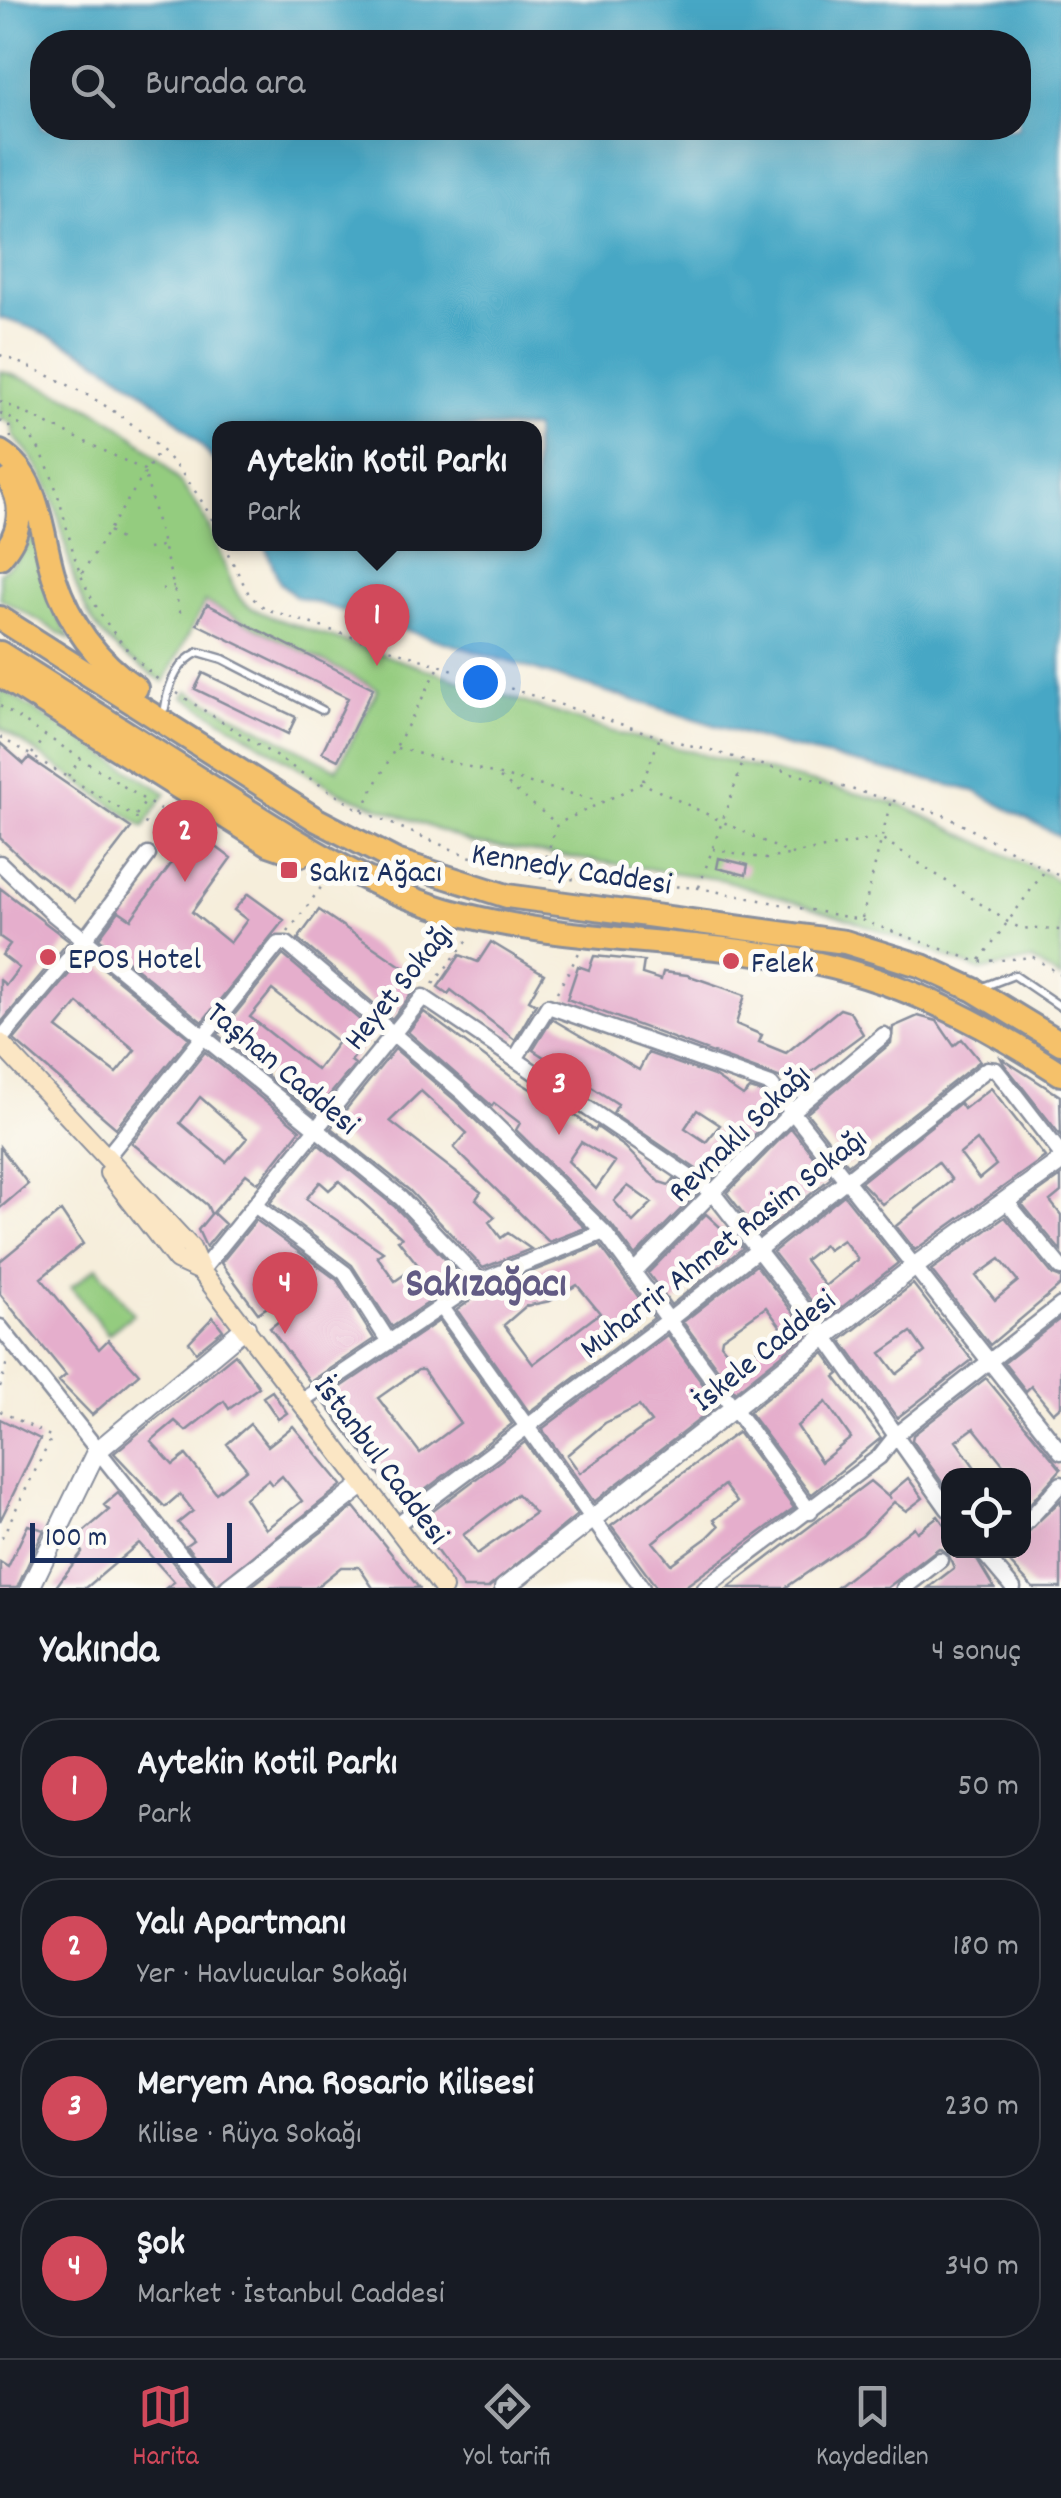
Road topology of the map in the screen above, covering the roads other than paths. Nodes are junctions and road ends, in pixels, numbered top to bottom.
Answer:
1 (6, 446) edge
2 (0, 469) edge
3 (0, 557) edge
4 (0, 618) edge
5 (0, 653) edge
6 (0, 675) edge
7 (167, 698) junction
8 (322, 710) dead end
9 (253, 779) junction
10 (148, 855) road end
11 (0, 864) edge
12 (338, 865) junction
13 (85, 940) junction
14 (974, 990) junction
15 (1061, 1007) edge
16 (393, 1033) junction
17 (884, 1035) dead end
18 (206, 1038) junction
19 (0, 1042) edge
20 (1061, 1042) edge
21 (516, 1059) junction
22 (1061, 1074) edge
23 (794, 1110) junction
24 (316, 1130) junction
25 (1061, 1157) edge
26 (106, 1158) junction
27 (849, 1180) junction
28 (712, 1193) junction
29 (1006, 1201) junction
30 (257, 1207) junction
31 (604, 1232) junction
32 (758, 1251) junction
33 (915, 1266) junction
34 (1061, 1268) edge
35 (201, 1271) junction
36 (634, 1272) junction
37 (480, 1281) junction
38 (1061, 1305) edge
39 (441, 1306) junction
40 (669, 1320) junction
41 (0, 1327) edge
42 (246, 1327) junction
43 (826, 1337) junction
44 (388, 1342) junction
45 (988, 1362) junction
46 (301, 1401) junction
47 (737, 1408) junction
48 (527, 1428) junction
49 (898, 1433) junction
50 (96, 1452) junction
51 (1061, 1452) edge
52 (364, 1484) junction
53 (1061, 1484) edge
54 (941, 1498) edge
55 (1055, 1503) edge
56 (810, 1512) junction
57 (593, 1520) junction
58 (1031, 1520) edge
59 (396, 1525) junction
60 (993, 1558) edge
61 (940, 1560) dead end
62 (30, 1588) edge
63 (207, 1588) edge
64 (229, 1588) edge
65 (443, 1588) edge
66 (504, 1588) edge
67 (642, 1588) edge
68 (705, 1588) edge
69 (904, 1588) edge
70 (1013, 1588) edge

1 - 7 highway
2 - 3 highway
4 - 9 highway, Kennedy Caddesi
5 - 12 highway, Kennedy Caddesi
6 - 12 highway
7 - 8 lane
7 - 9 highway
9 - 14 highway, Kennedy Caddesi
10 - 13 street
11 - 13 street, Taşhan Caddesi
12 - 22 highway, Kennedy Caddesi
13 - 18 street, Taşhan Caddesi
13 - 19 street
14 - 15 lane
14 - 20 highway, Kennedy Caddesi
16 - 18 street
16 - 21 street, Heyet Sokağı
16 - 24 street, Heyet Sokağı
16 - 31 street
17 - 23 street, Revnaklı Sokağı
18 - 24 street, Taşhan Caddesi
18 - 26 street
19 - 26 main road, İstanbul Caddesi
21 - 23 street
21 - 28 street
23 - 27 street
23 - 28 street, Revnaklı Sokağı
24 - 30 street, Heyet Sokağı
24 - 37 street, Taşhan Caddesi
25 - 27 street, Muharrir Ahmet Rasim Sokağı
25 - 29 street, İskele Caddesi
26 - 35 main road, İstanbul Caddesi
27 - 32 street, Muharrir Ahmet Rasim Sokağı
27 - 33 street
28 - 32 street
28 - 36 street, Revnaklı Sokağı
29 - 33 street, İskele Caddesi
29 - 34 street
30 - 35 street, Heyet Sokağı
30 - 44 street
31 - 36 street
31 - 37 street
32 - 40 street, Muharrir Ahmet Rasim Sokağı
32 - 43 street
33 - 43 street, İskele Caddesi
33 - 45 street
35 - 42 main road, İstanbul Caddesi
36 - 40 street
37 - 39 street
38 - 45 street
39 - 44 street
39 - 48 street
40 - 47 street
40 - 48 street, Muharrir Ahmet Rasim Sokağı
41 - 50 street
42 - 46 main road, İstanbul Caddesi
42 - 50 street
43 - 47 street, İskele Caddesi
43 - 49 street
44 - 46 street
45 - 49 street
45 - 51 street
46 - 52 main road, İstanbul Caddesi
47 - 56 street
47 - 57 street, İskele Caddesi
48 - 57 street
48 - 59 street, Muharrir Ahmet Rasim Sokağı
49 - 54 street
49 - 56 street
50 - 62 street
50 - 63 street
52 - 59 main road, İstanbul Caddesi
52 - 64 street
53 - 55 street
55 - 58 street
56 - 68 street
57 - 66 street, İskele Caddesi
57 - 67 street
59 - 65 main road, İstanbul Caddesi
60 - 70 street
61 - 69 street

